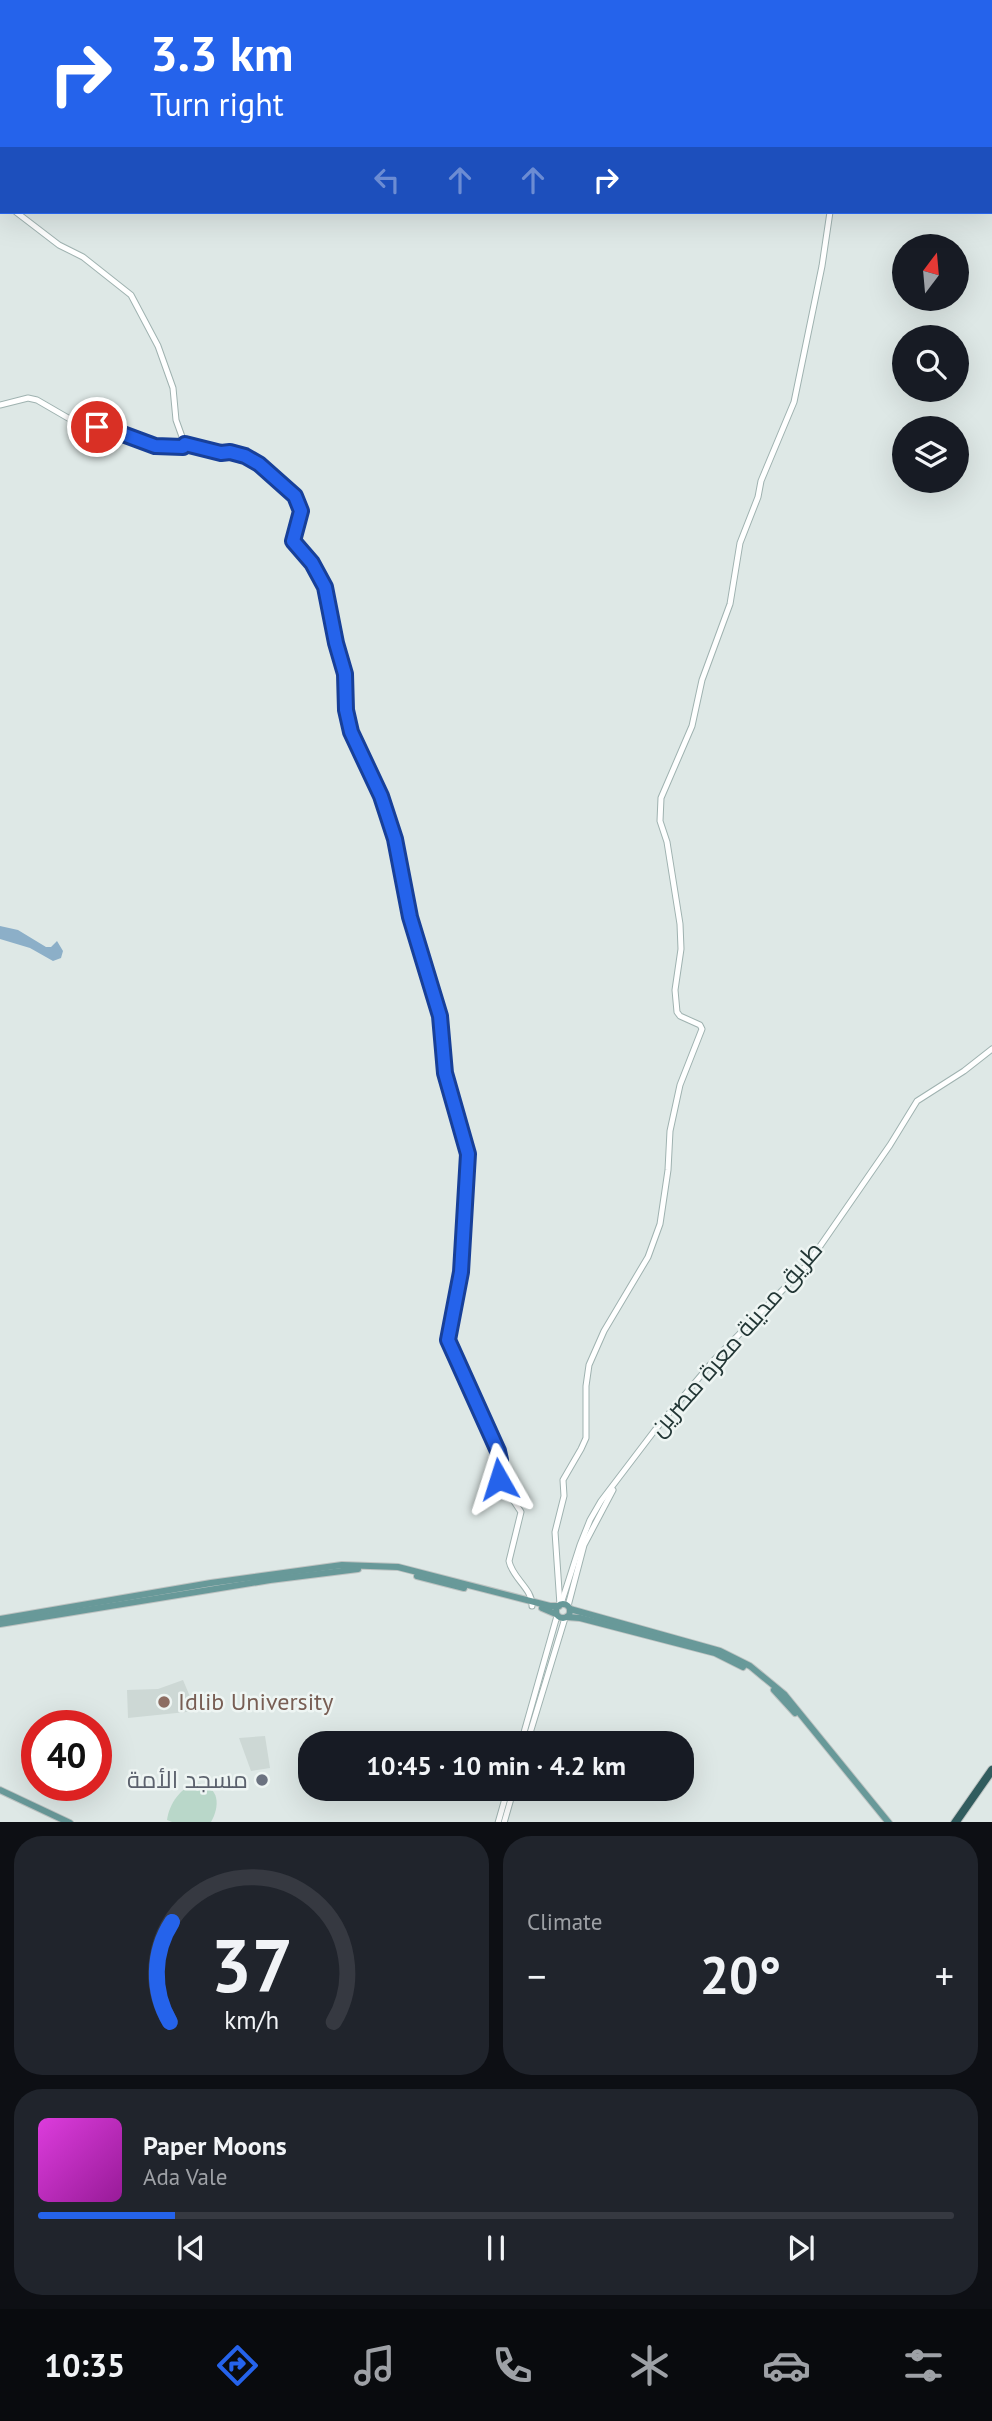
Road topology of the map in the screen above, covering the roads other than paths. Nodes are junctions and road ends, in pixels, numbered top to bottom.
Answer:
1 (19, 214) edge
2 (830, 214) edge
3 (0, 405) edge
4 (185, 444) junction
5 (992, 1049) edge
6 (533, 1604) junction
7 (563, 1606) junction
8 (561, 1616) junction
9 (0, 1621) edge
10 (525, 1731) edge
11 (530, 1731) edge
12 (992, 1770) edge
13 (992, 1779) edge
14 (0, 1792) edge
15 (864, 1795) junction
16 (506, 1801) edge
17 (508, 1801) edge
18 (506, 1805) junction
19 (64, 1822) edge
20 (70, 1822) edge
21 (498, 1822) edge
22 (504, 1822) edge
23 (887, 1822) edge
24 (955, 1822) edge
25 (961, 1822) edge

1 - 4 street
2 - 7 street
3 - 4 street
4 - 6 street
5 - 7 street, طريق مدينة معرة مصرين
6 - 7 main road
6 - 8 main road
6 - 9 main road
7 - 8 main road
7 - 8 main road
7 - 15 main road
8 - 10 street
8 - 11 street
8 - 15 main road
12 - 24 highway
13 - 25 highway
14 - 19 main road
14 - 20 main road
15 - 23 main road
16 - 18 street
17 - 18 street
18 - 21 street
18 - 22 street

